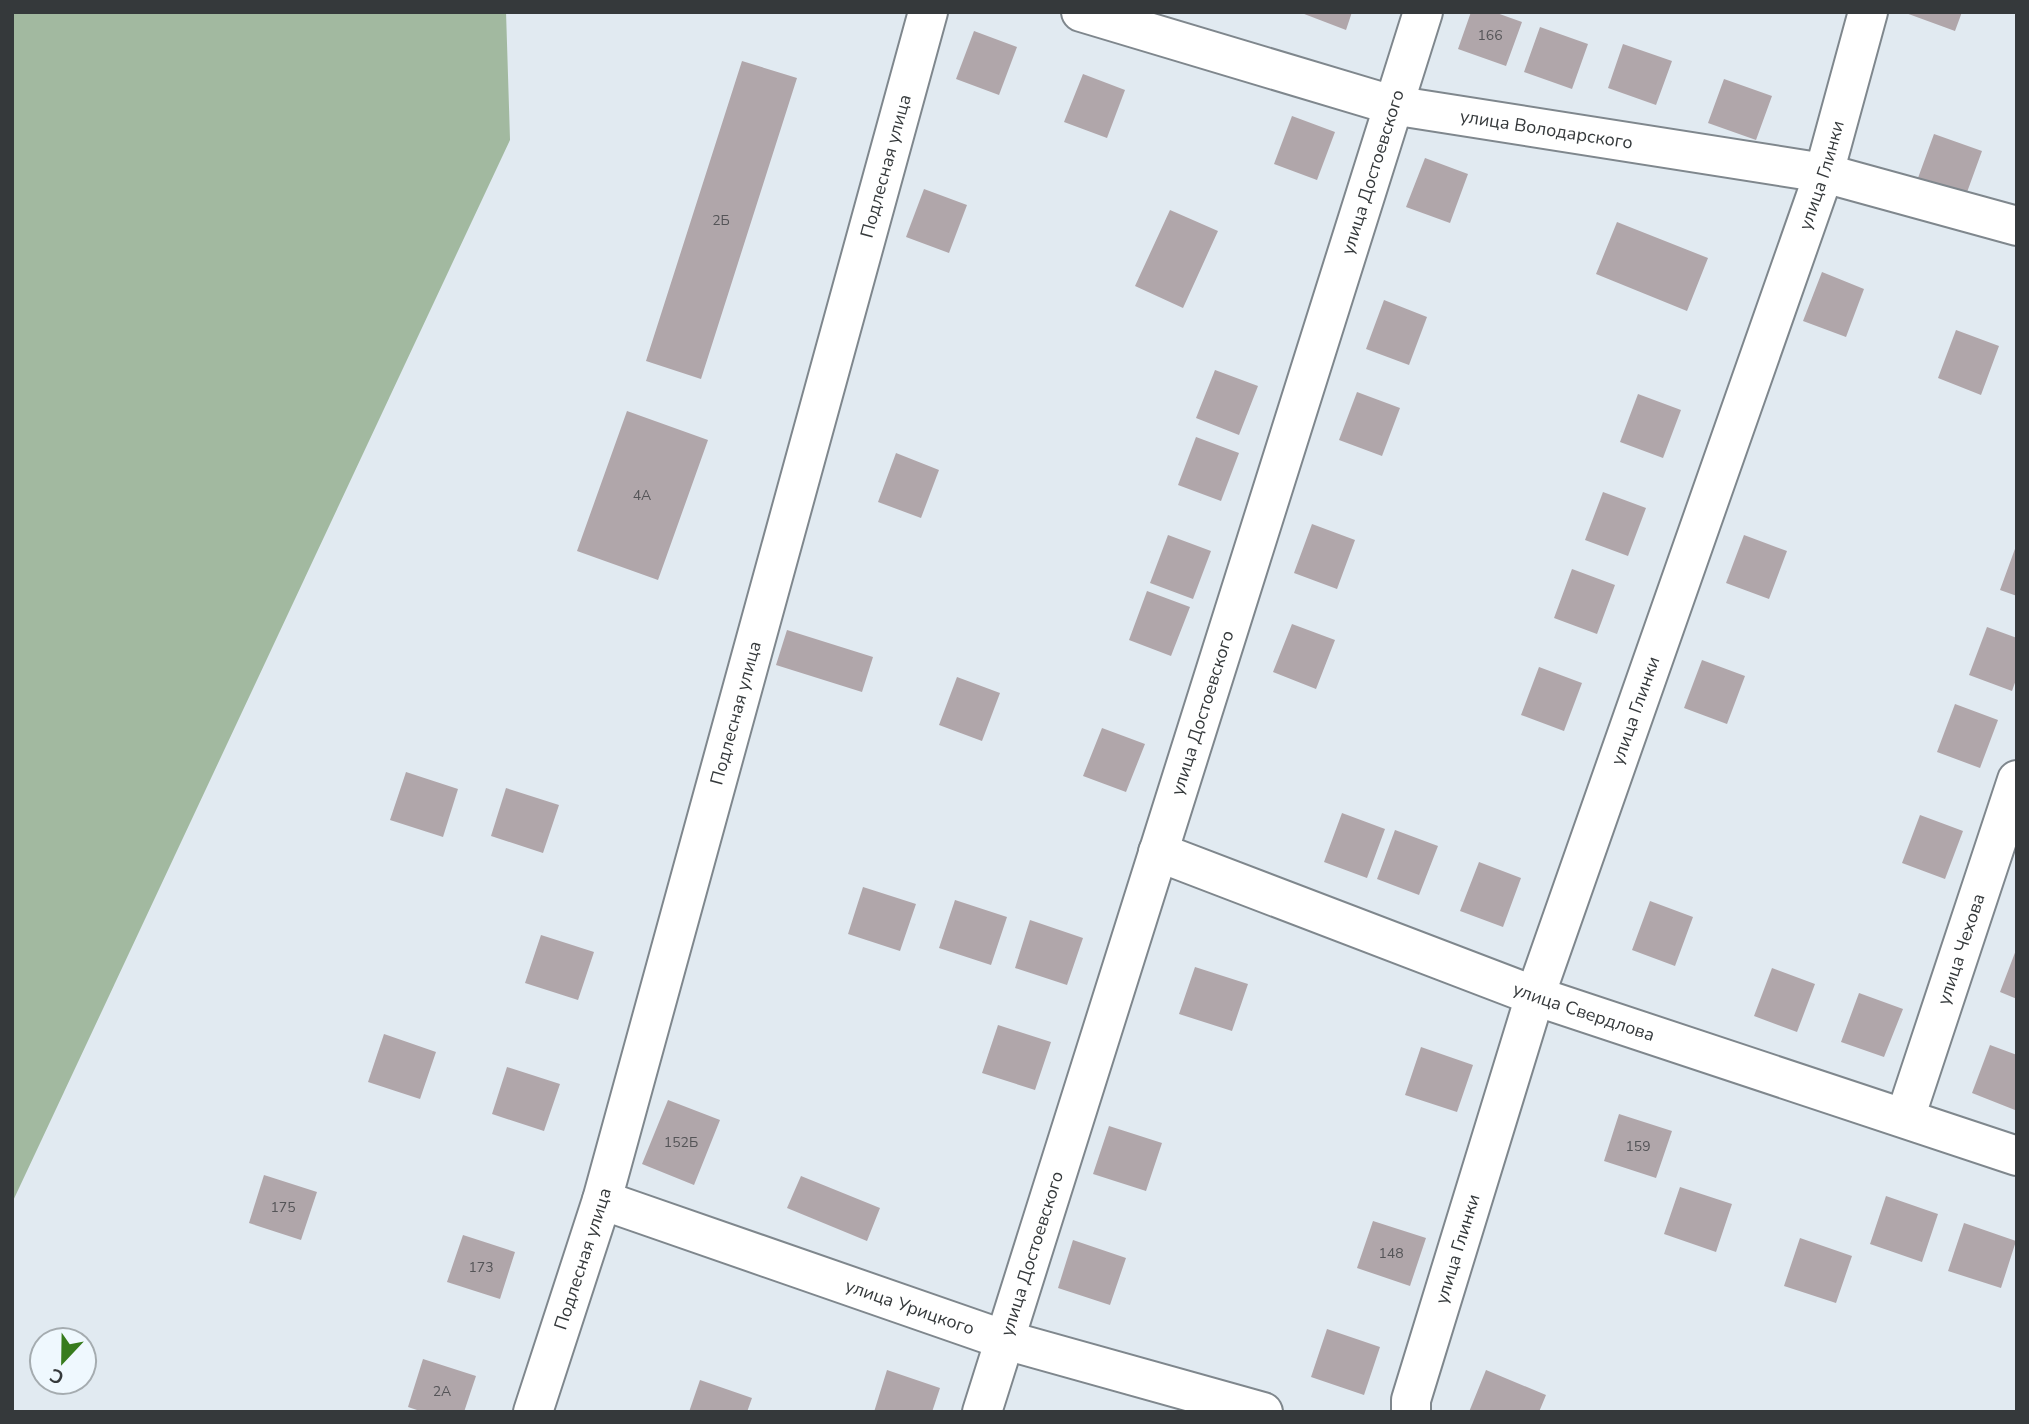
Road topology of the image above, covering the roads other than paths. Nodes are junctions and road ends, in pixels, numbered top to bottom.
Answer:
1 (928, 12) edge
2 (1081, 12) edge
3 (1423, 12) edge
4 (1868, 12) edge
5 (1392, 105) junction
6 (1825, 173) junction
7 (2017, 226) edge
8 (2017, 780) edge
9 (1158, 852) junction
10 (1535, 996) junction
11 (1905, 1118) junction
12 (2017, 1156) edge
13 (601, 1200) junction
14 (1005, 1340) junction
15 (533, 1412) edge
16 (982, 1412) edge
17 (1263, 1412) edge
18 (1411, 1412) edge

1 - 13 street, Подлесная улица
2 - 5 street, улица Володарского
3 - 5 street, улица Достоевского
4 - 6 street, улица Глинки
5 - 6 street, улица Володарского
5 - 9 street, улица Достоевского
6 - 7 street, улица Володарского
6 - 10 street, улица Глинки
8 - 11 street, улица Чехова
9 - 10 street, улица Свердлова
9 - 14 street, улица Достоевского
10 - 11 street, улица Свердлова
10 - 18 street, улица Глинки
11 - 12 street, улица Свердлова
13 - 14 street, улица Урицкого
13 - 15 street, Подлесная улица
14 - 16 street, улица Достоевского
14 - 17 street, улица Урицкого

